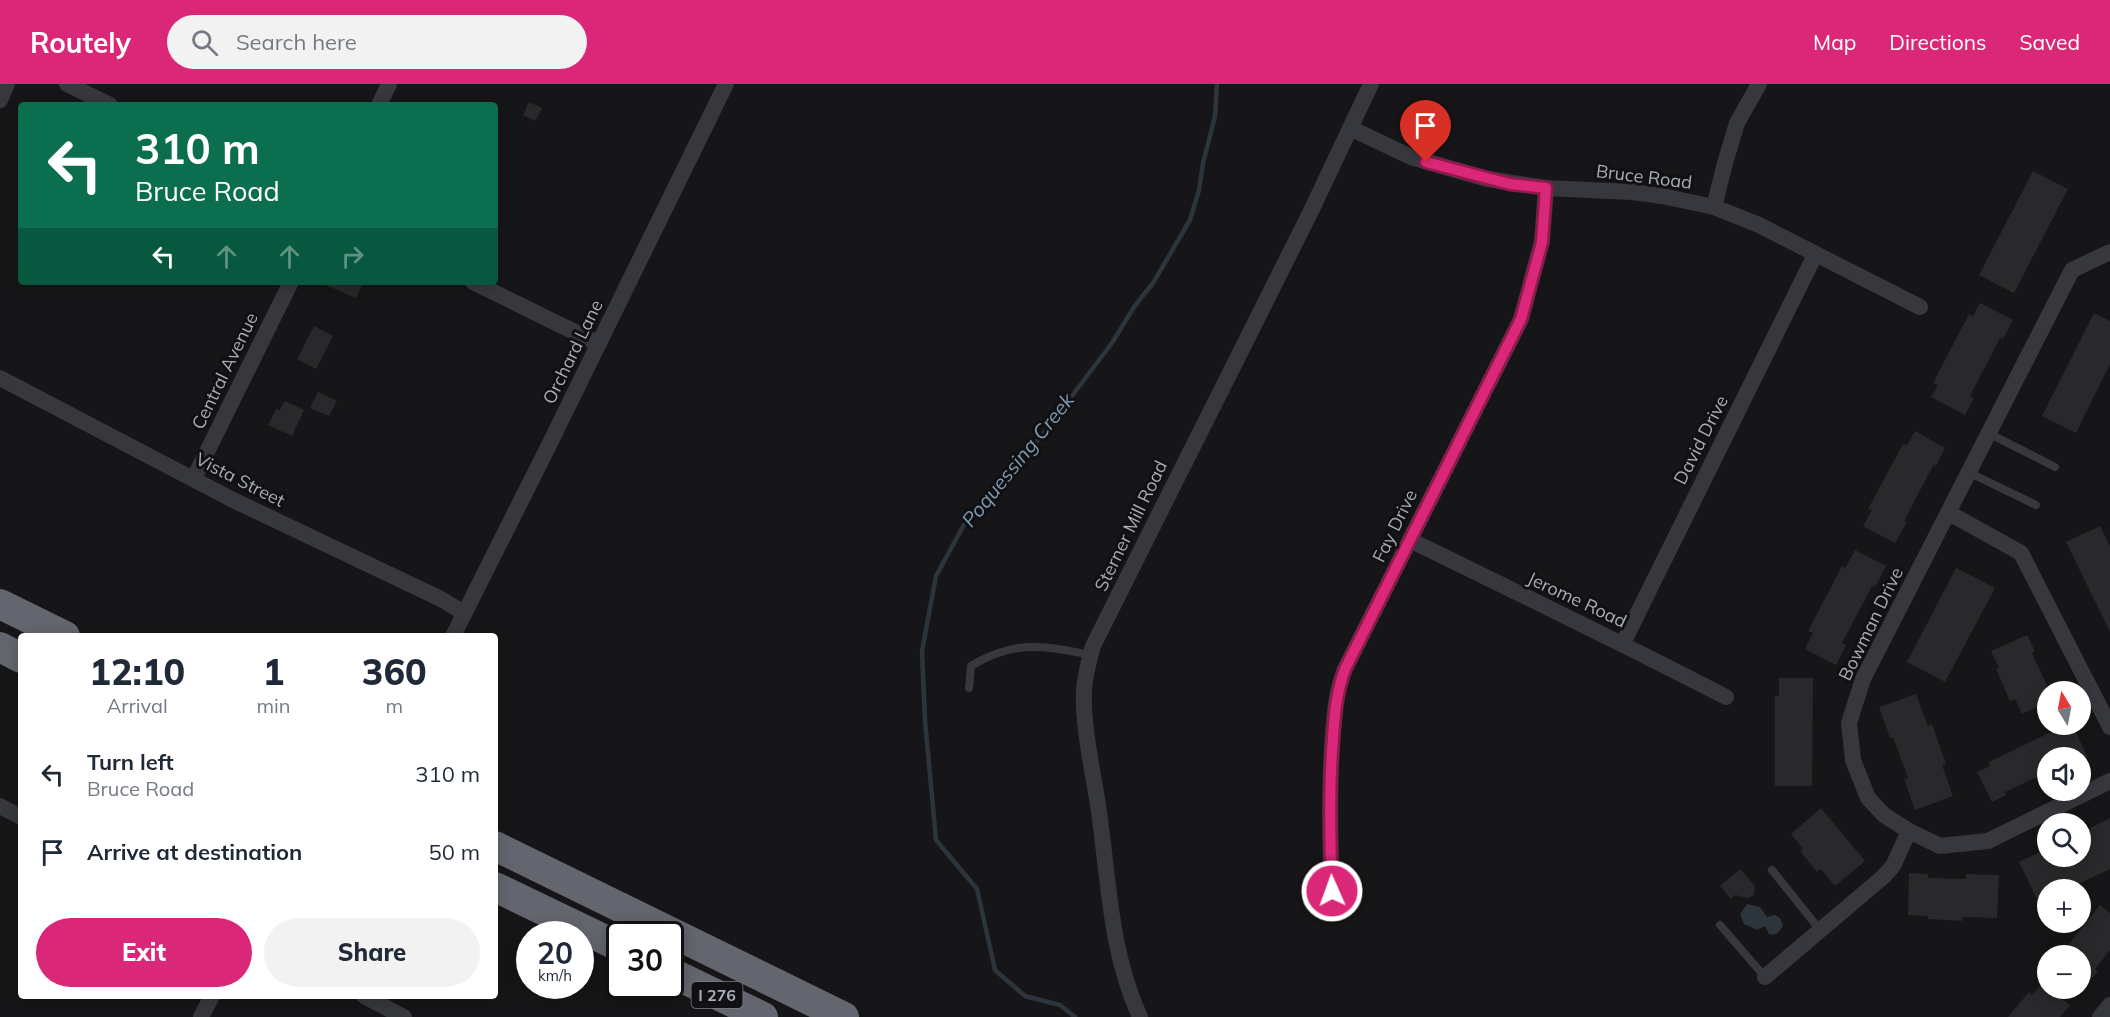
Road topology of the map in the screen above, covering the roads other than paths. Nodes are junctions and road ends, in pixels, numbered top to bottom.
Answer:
1 (7, 84) edge
2 (67, 84) edge
3 (389, 84) edge
4 (726, 84) edge
5 (1371, 84) edge
6 (1759, 84) edge
7 (0, 100) edge
8 (104, 102) edge
9 (380, 102) edge
10 (1350, 128) junction
11 (1546, 188) junction
12 (1714, 207) junction
13 (2110, 252) edge
14 (1815, 255) junction
15 (290, 285) edge
16 (479, 285) edge
17 (1920, 307) dead end
18 (599, 344) junction
19 (0, 378) edge
20 (1990, 434) junction
21 (2055, 467) dead end
22 (1970, 473) junction
23 (194, 478) junction
24 (2036, 505) dead end
25 (1949, 513) junction
26 (1410, 540) junction
27 (0, 604) edge
28 (464, 613) junction
29 (59, 633) edge
30 (454, 633) edge
31 (1623, 643) junction
32 (0, 647) edge
33 (1091, 655) junction
34 (18, 656) edge
35 (969, 688) dead end
36 (1726, 697) dead end
37 (2110, 727) edge
38 (2110, 781) edge
39 (0, 806) edge
40 (18, 815) edge
41 (1909, 831) junction
42 (498, 847) edge
43 (1772, 870) dead end
44 (498, 888) edge
45 (1332, 891) dead end
46 (1720, 925) dead end
47 (1820, 930) junction
48 (606, 940) edge
49 (1765, 978) joint
50 (684, 979) edge
51 (210, 999) edge
52 (370, 999) edge
53 (2110, 1005) edge
54 (201, 1017) edge
55 (404, 1017) edge
56 (764, 1017) edge
57 (844, 1017) edge
58 (1140, 1017) edge
59 (2100, 1017) edge

1 - 7 street
2 - 8 street
3 - 9 street
4 - 18 street, Orchard Lane
5 - 10 street, Sterner Mill Road
6 - 12 street
10 - 11 street, Bruce Road
10 - 33 street, Sterner Mill Road
11 - 12 street, Bruce Road
11 - 26 street, Fay Drive
12 - 14 street, Bruce Road
13 - 20 street, Bowman Drive
14 - 17 street, Bruce Road
14 - 31 street, David Drive
15 - 23 street, Central Avenue
16 - 18 street
18 - 28 street, Orchard Lane
19 - 23 street, Vista Street
20 - 21 lane
20 - 22 street, Bowman Drive
22 - 24 lane
22 - 25 street, Bowman Drive
23 - 28 street, Vista Street
25 - 37 street
25 - 41 street, Bowman Drive
26 - 31 street, Jerome Road
26 - 45 street, Fay Drive
27 - 29 highway
28 - 30 street, Orchard Lane
31 - 36 street, Jerome Road
32 - 34 highway
33 - 35 lane
33 - 58 street, Sterner Mill Road
38 - 41 street, Bowman Drive
39 - 40 street
41 - 47 street
42 - 57 highway, I 276
43 - 47 lane
44 - 48 highway
46 - 49 lane
47 - 49 street
50 - 56 highway, I 276
51 - 54 street
52 - 55 street
53 - 59 street

